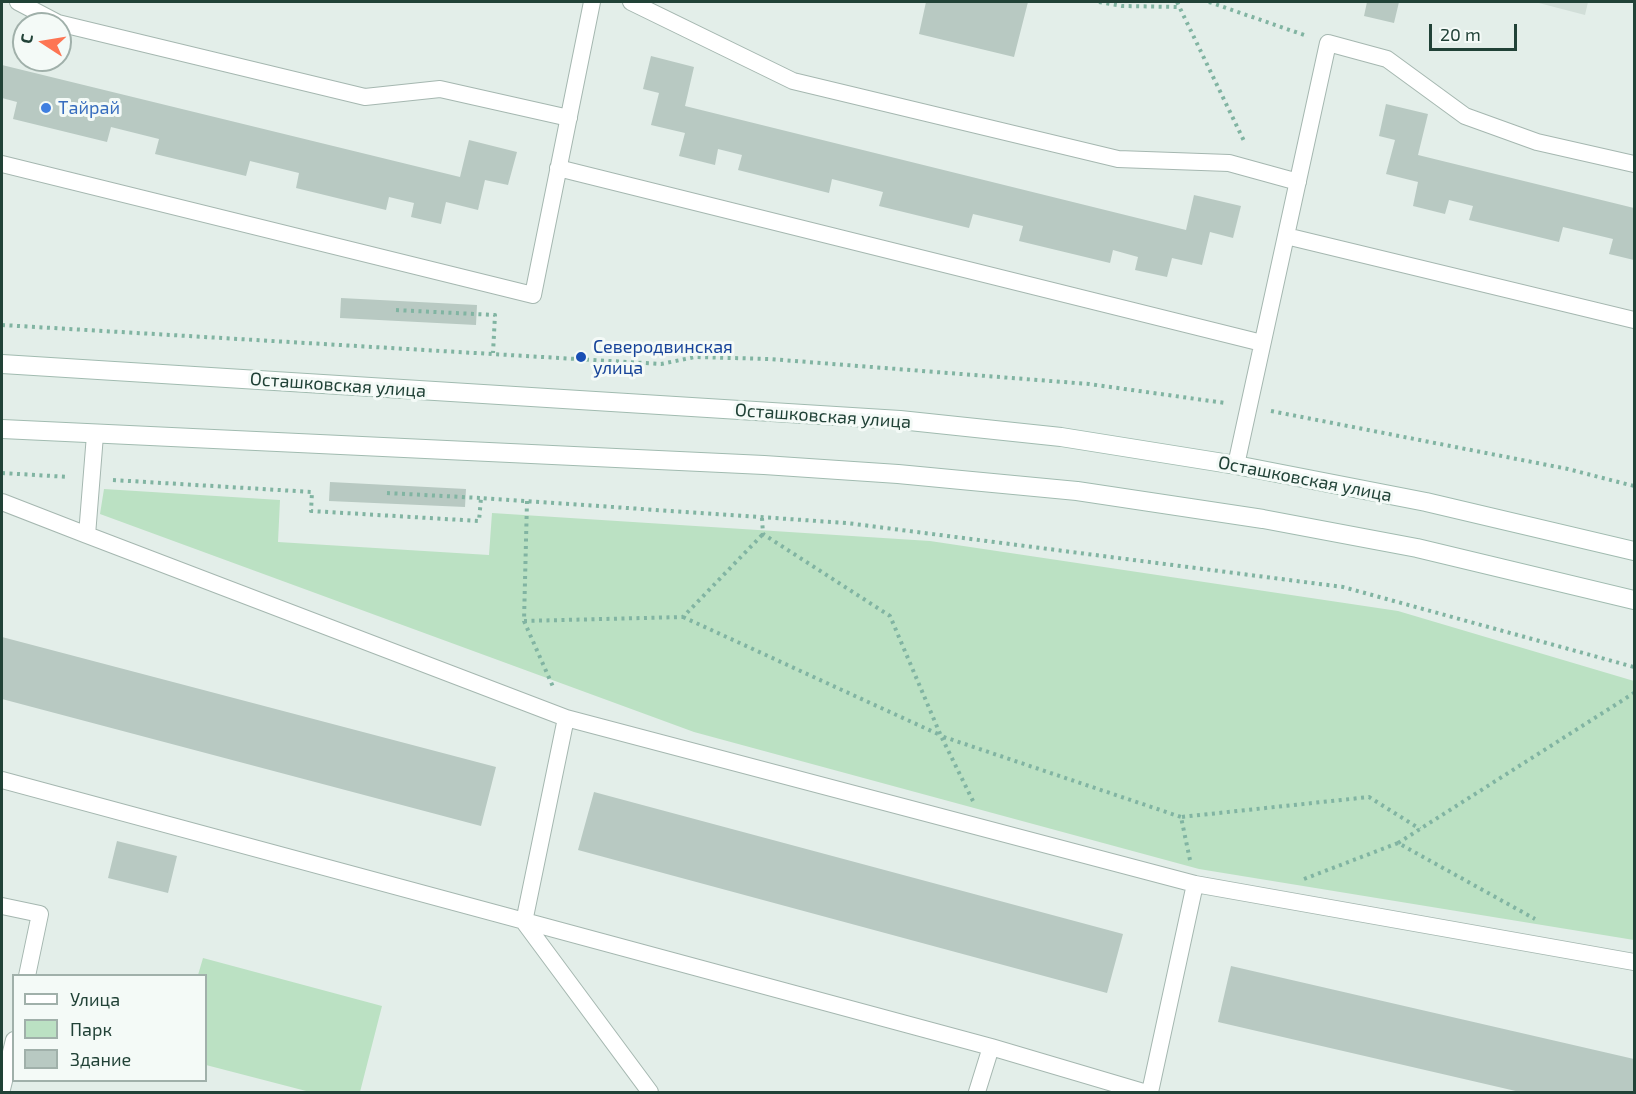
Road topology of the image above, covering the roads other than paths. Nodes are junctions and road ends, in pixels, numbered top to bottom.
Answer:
1 (18, 2) edge
2 (592, 2) edge
3 (631, 2) edge
4 (568, 118) junction
5 (2, 164) edge
6 (1635, 164) edge
7 (558, 168) junction
8 (1298, 182) junction
9 (1286, 236) junction
10 (1635, 320) edge
11 (1262, 343) junction
12 (2, 364) edge
13 (2, 429) edge
14 (95, 435) junction
15 (1236, 465) junction
16 (2, 502) edge
17 (87, 535) junction
18 (1635, 551) edge
19 (1635, 600) edge
20 (566, 718) junction
21 (2, 780) edge
22 (1195, 884) junction
23 (2, 906) edge
24 (524, 922) junction
25 (1635, 962) edge
26 (27, 974) edge
27 (991, 1047) junction
28 (12, 1048) edge
29 (2, 1089) edge
30 (650, 1092) edge
31 (978, 1092) edge
32 (1143, 1092) edge
33 (1150, 1092) edge

1 - 4 lane
2 - 4 lane
3 - 8 lane
4 - 7 lane
5 - 7 lane
6 - 8 lane
7 - 11 lane
8 - 9 lane
9 - 10 lane
9 - 11 lane
11 - 15 lane
12 - 15 main road, Осташковская улица
13 - 14 main road
14 - 17 lane
14 - 19 main road
15 - 18 main road, Осташковская улица
16 - 17 lane
17 - 20 lane
20 - 22 lane
20 - 24 lane
21 - 24 lane
22 - 25 lane
22 - 33 lane
23 - 26 lane
24 - 27 lane
24 - 30 lane
27 - 31 lane
27 - 32 lane
28 - 29 lane

